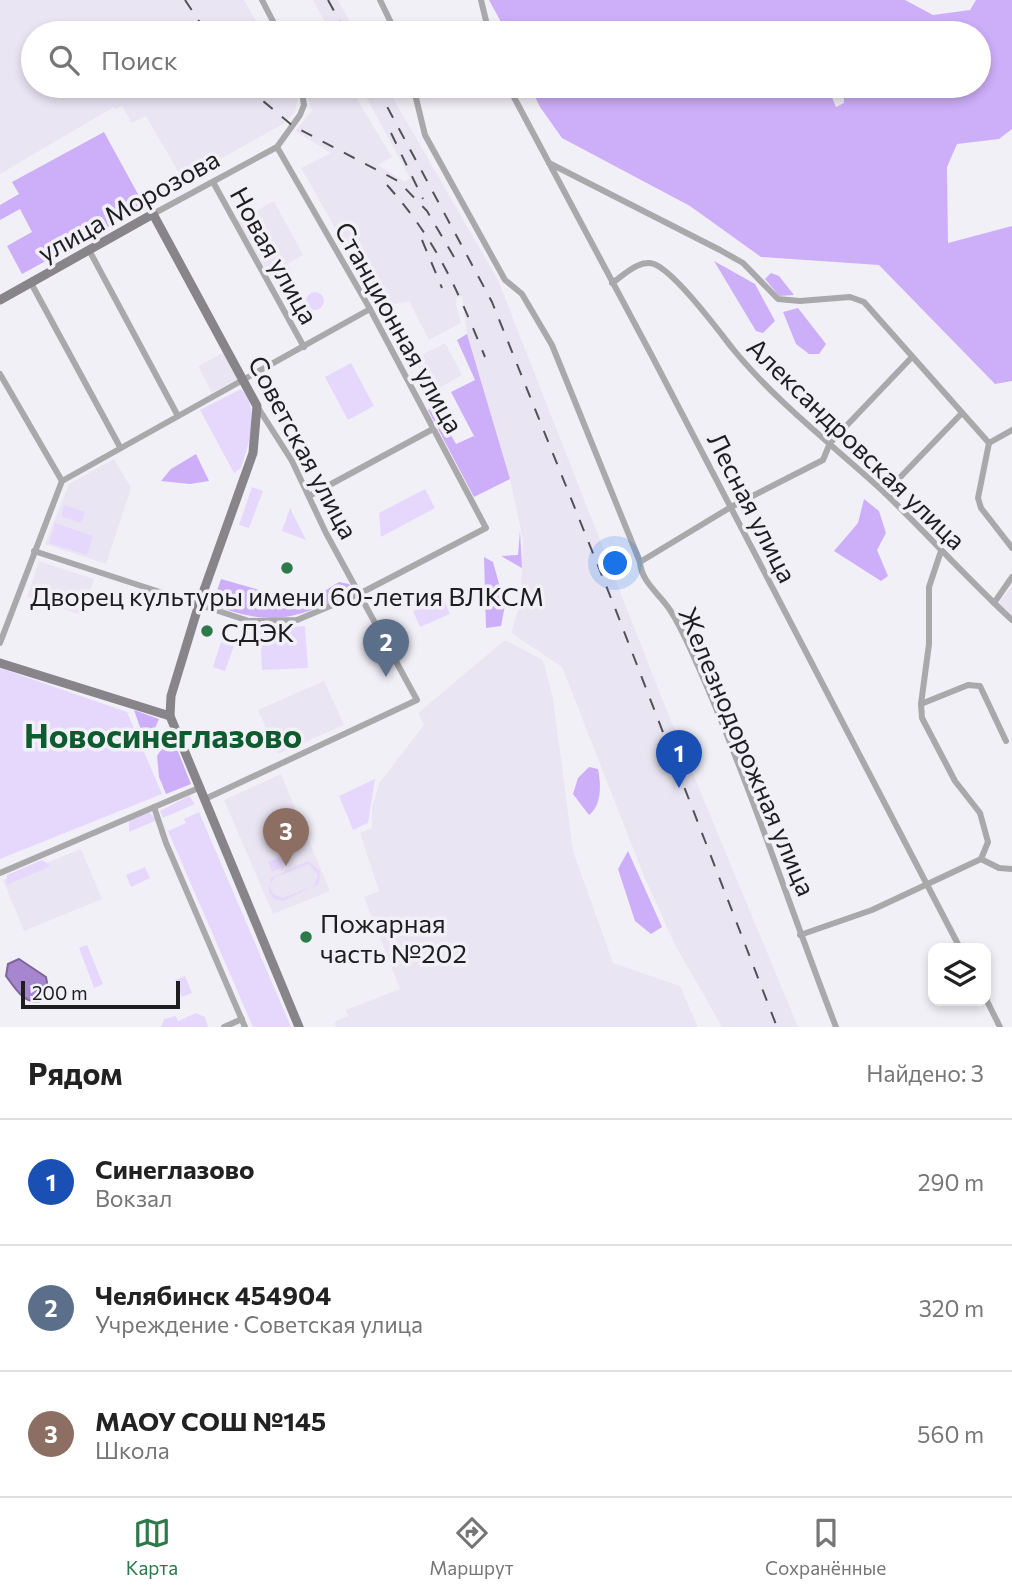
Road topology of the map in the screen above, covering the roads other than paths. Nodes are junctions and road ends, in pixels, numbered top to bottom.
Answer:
1 (262, 0) edge
2 (380, 0) edge
3 (481, 0) edge
4 (273, 21) edge
5 (390, 21) edge
6 (486, 21) edge
7 (303, 98) edge
8 (416, 98) edge
9 (514, 98) edge
10 (277, 147) junction
11 (548, 162) junction
12 (213, 182) junction
13 (153, 214) junction
14 (89, 250) junction
15 (31, 283) junction
16 (612, 283) junction
17 (0, 300) edge
18 (370, 309) junction
19 (304, 347) junction
20 (912, 357) junction
21 (0, 374) edge
22 (244, 379) junction
23 (257, 406) junction
24 (962, 413) junction
25 (178, 416) junction
26 (433, 429) junction
27 (1012, 430) edge
28 (830, 443) junction
29 (989, 443) junction
30 (120, 447) junction
31 (62, 481) junction
32 (885, 494) junction
33 (309, 496) junction
34 (731, 507) junction
35 (1012, 548) edge
36 (34, 551) junction
37 (942, 551) junction
38 (640, 562) junction
39 (1012, 577) edge
40 (359, 594) junction
41 (994, 603) junction
42 (199, 604) junction
43 (1012, 620) edge
44 (0, 643) edge
45 (0, 663) edge
46 (921, 704) junction
47 (170, 716) junction
48 (1006, 741) dead end
49 (201, 788) junction
50 (205, 799) junction
51 (154, 807) junction
52 (981, 859) junction
53 (1012, 869) edge
54 (0, 873) edge
55 (927, 884) junction
56 (800, 935) junction
57 (957, 943) edge
58 (990, 1006) edge
59 (242, 1019) junction
60 (224, 1027) edge
61 (245, 1027) edge
62 (299, 1027) edge
63 (836, 1027) edge
64 (1000, 1027) edge

1 - 4 street
2 - 5 street
3 - 6 street
7 - 10 street
8 - 38 street, Железнодорожная улица
9 - 11 street, Лесная улица
10 - 12 street, улица Морозова
10 - 18 street, Станционная улица
11 - 16 street, Лесная улица
11 - 20 street
12 - 13 street, улица Морозова
12 - 19 street, Новая улица
13 - 14 street, улица Морозова
13 - 22 street, Советская улица
14 - 15 street, улица Морозова
14 - 25 street
15 - 17 street, улица Морозова
15 - 30 street
16 - 28 street, Александровская улица
16 - 34 street, Лесная улица
18 - 19 street
18 - 26 street, Станционная улица
19 - 22 street
20 - 24 street
20 - 28 street
21 - 31 street
22 - 23 street, Советская улица
22 - 25 street
23 - 33 street, Советская улица
23 - 42 street
24 - 29 street
24 - 32 street
25 - 30 street
26 - 33 street
26 - 40 street, Станционная улица
27 - 29 street
28 - 32 street, Александровская улица
28 - 34 street
29 - 35 street
30 - 31 street
31 - 36 street
32 - 37 street, Александровская улица
33 - 40 street, Советская улица
34 - 38 street
34 - 55 street, Лесная улица
36 - 42 street
36 - 44 street
37 - 41 street, Александровская улица
37 - 46 street
38 - 56 street, Железнодорожная улица
39 - 41 street
40 - 42 street
40 - 50 street, Советская улица
41 - 43 street, Александровская улица
42 - 47 street
45 - 47 street
46 - 48 street
46 - 52 street
47 - 49 street
49 - 50 street
49 - 51 street
50 - 62 street
51 - 54 street
51 - 59 street
52 - 53 street
52 - 55 street
55 - 56 street
55 - 57 street, Лесная улица
56 - 63 street, Железнодорожная улица
58 - 64 street
59 - 60 street
59 - 61 street

